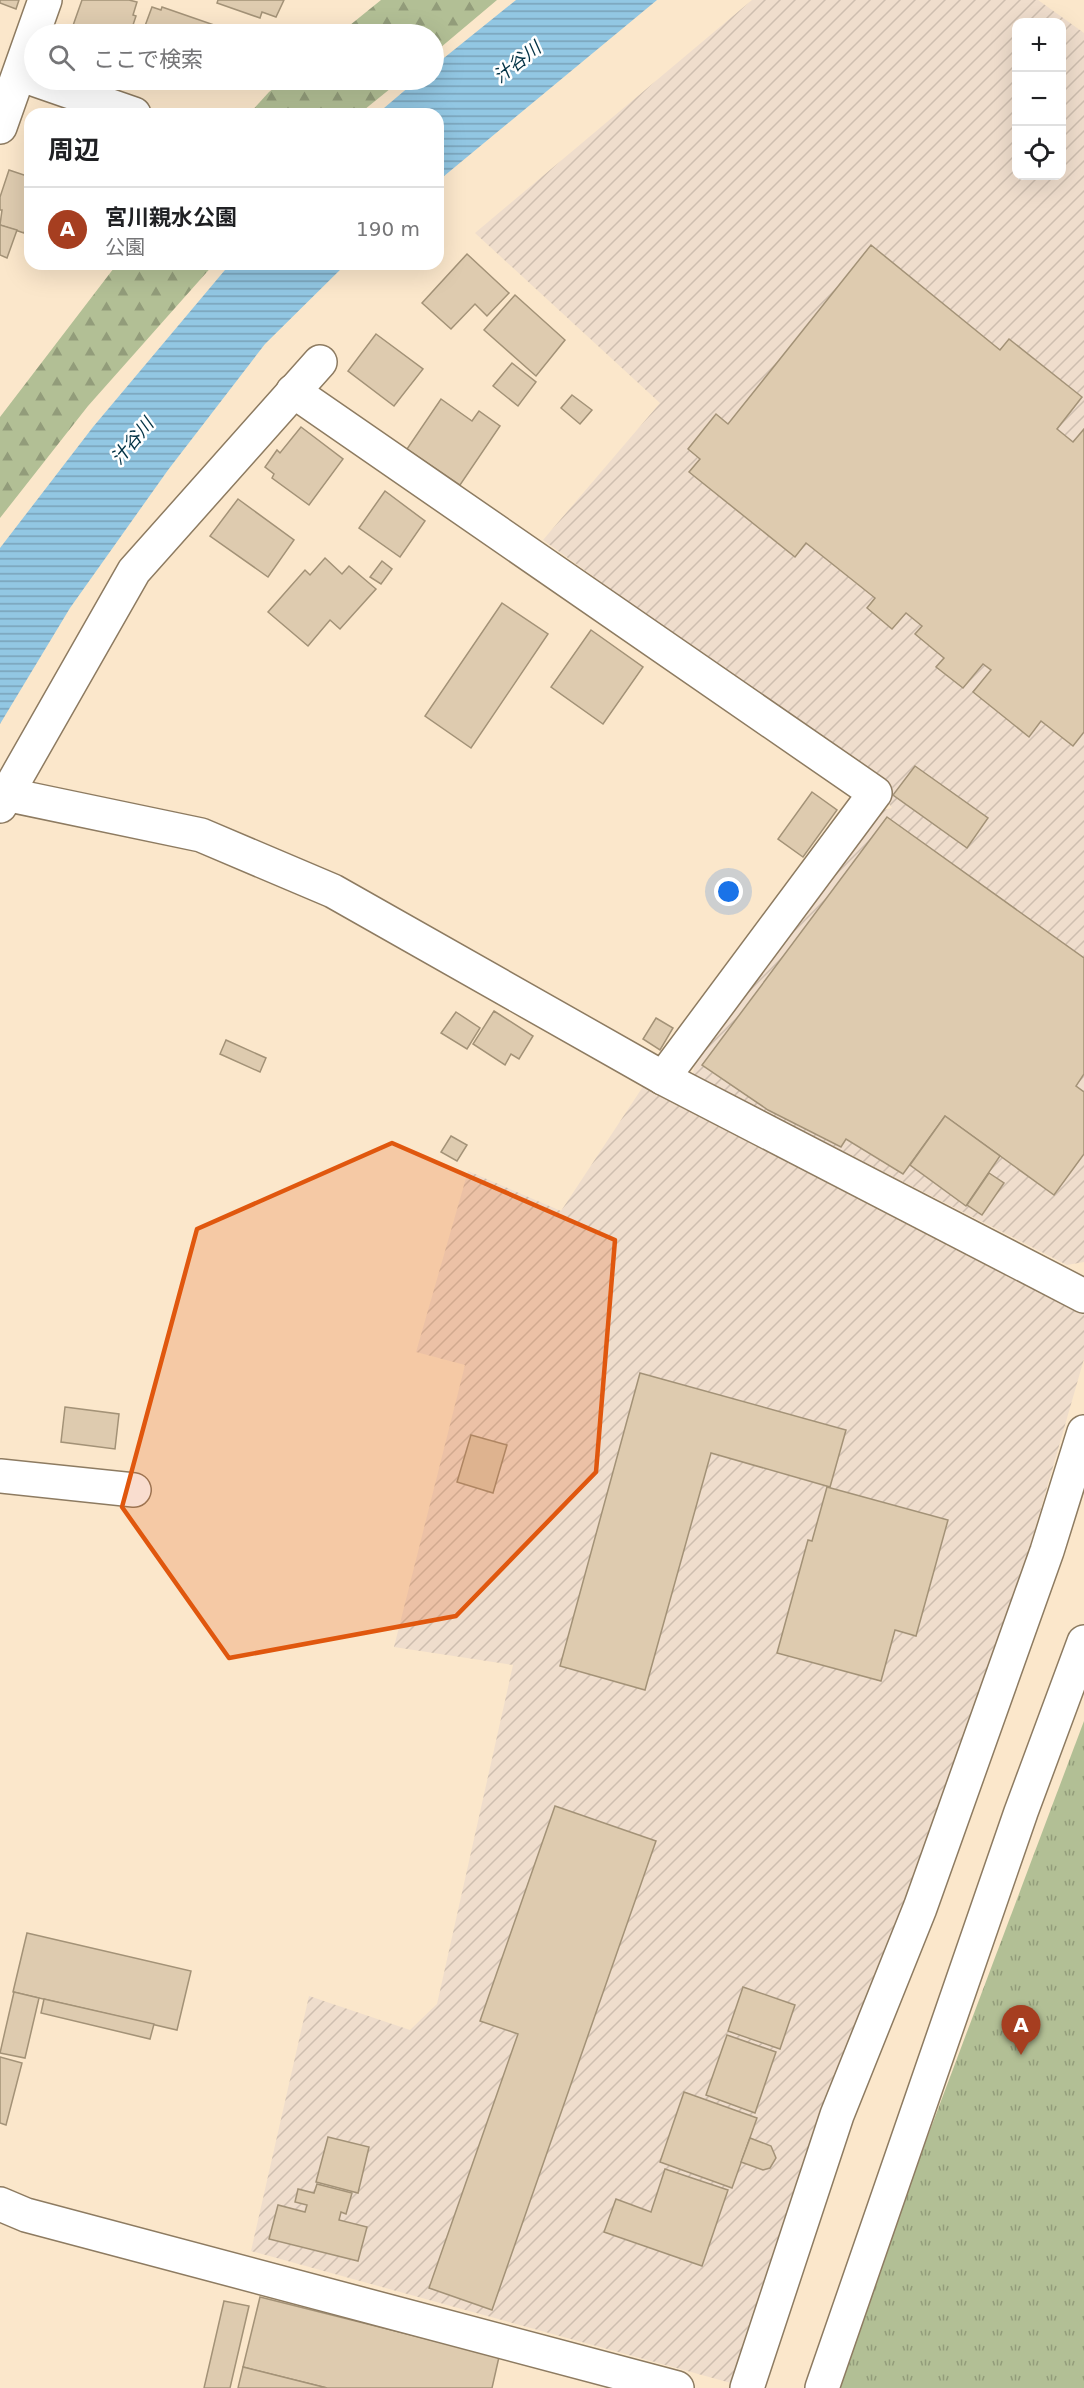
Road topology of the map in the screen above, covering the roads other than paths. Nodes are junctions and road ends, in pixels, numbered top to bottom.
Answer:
1 (45, 0) edge
2 (40, 24) edge
3 (24, 87) edge
4 (67, 90) edge
5 (117, 108) edge
6 (0, 127) edge
7 (320, 362) dead end
8 (293, 391) junction
9 (2, 798) edge
10 (663, 1078) junction
11 (1084, 1296) edge
12 (1084, 1432) edge
13 (0, 1476) edge
14 (134, 1490) dead end
15 (1084, 1642) edge
16 (0, 2204) edge
17 (677, 2388) edge
18 (747, 2388) edge
19 (822, 2388) edge

1 - 2 street
3 - 6 street
4 - 5 street
7 - 8 street
8 - 9 street
8 - 10 street
9 - 10 street
10 - 11 street
12 - 18 street
13 - 14 street
15 - 19 street
16 - 17 street

